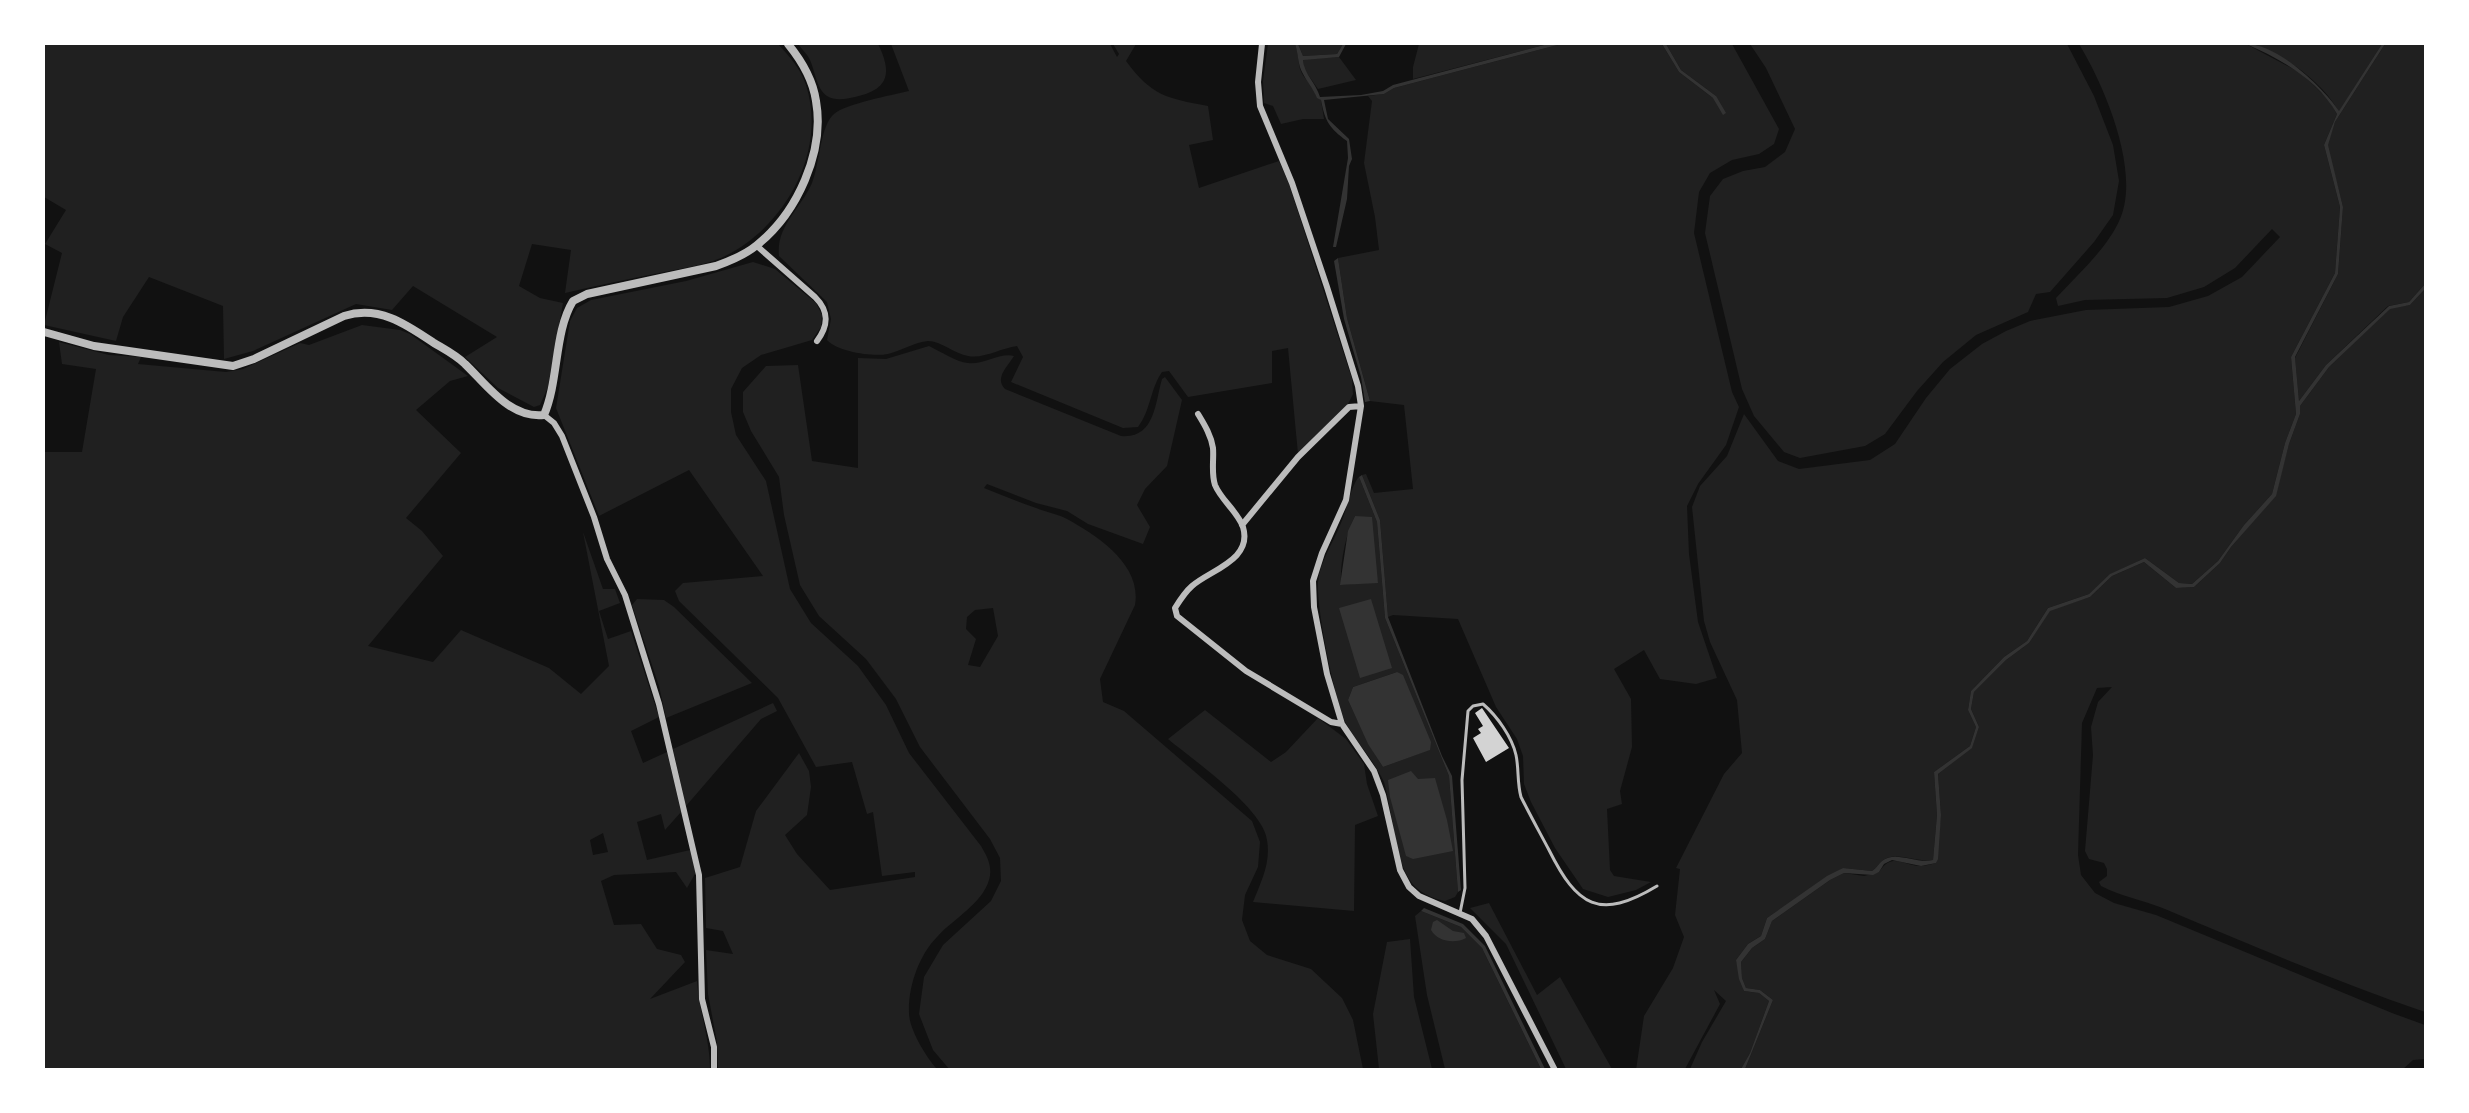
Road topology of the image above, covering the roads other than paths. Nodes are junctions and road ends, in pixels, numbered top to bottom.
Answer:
1 (788, 44) edge
2 (1262, 44) edge
3 (757, 246) junction
4 (44, 332) edge
5 (818, 340) dead end
6 (1361, 406) junction
7 (1198, 414) dead end
8 (544, 415) junction
9 (1242, 525) junction
10 (1342, 724) junction
11 (1657, 886) dead end
12 (1460, 913) junction
13 (714, 1070) edge
14 (1555, 1070) edge

1 - 3 street
2 - 6 street
3 - 5 street
3 - 8 street
4 - 8 street
6 - 9 street
6 - 10 street
7 - 9 street
8 - 13 street
9 - 10 street
10 - 12 street
11 - 12 lane
12 - 14 street

